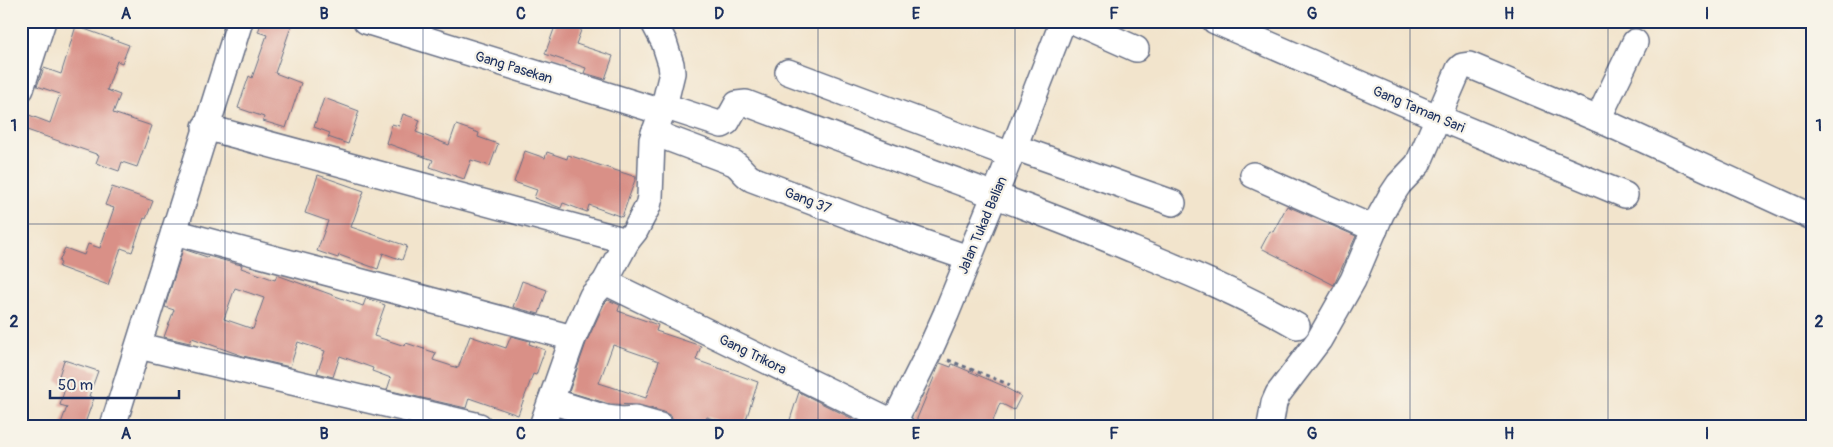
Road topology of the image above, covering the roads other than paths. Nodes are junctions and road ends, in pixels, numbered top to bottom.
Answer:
1 (43, 21) edge
2 (240, 21) edge
3 (366, 21) edge
4 (653, 21) edge
5 (1063, 21) edge
6 (1073, 21) edge
7 (1215, 21) edge
8 (1634, 42) dead end
9 (1136, 49) dead end
10 (788, 72) dead end
11 (21, 89) edge
12 (660, 117) junction
13 (1439, 118) junction
14 (1598, 119) junction
15 (205, 127) junction
16 (1013, 151) junction
17 (1253, 175) dead end
18 (995, 194) junction
19 (1625, 195) dead end
20 (1173, 202) dead end
21 (1812, 217) edge
22 (1375, 229) junction
23 (174, 232) junction
24 (626, 241) junction
25 (968, 258) junction
26 (605, 282) junction
27 (1296, 326) dead end
28 (573, 338) junction
29 (139, 346) junction
30 (551, 401) junction
31 (896, 425) edge
32 (113, 426) edge
33 (479, 426) edge
34 (542, 426) edge
35 (660, 426) edge
36 (1270, 426) edge

1 - 11 street
2 - 15 street
3 - 12 street, Gang Pasekan
4 - 12 street
5 - 16 street, Jalan Tukad Balian
6 - 9 street
7 - 13 street, Gang Taman Sari
8 - 14 street
10 - 16 street
12 - 18 street
12 - 24 street
12 - 25 street, Gang 37
13 - 14 street
13 - 19 street, Gang Taman Sari
13 - 22 street
14 - 21 street
15 - 23 street
15 - 24 street
16 - 18 street, Jalan Tukad Balian
16 - 20 street
17 - 22 street
18 - 25 street, Jalan Tukad Balian
18 - 27 street
22 - 36 street
23 - 28 street
23 - 29 street
24 - 26 street
25 - 31 street, Jalan Tukad Balian
26 - 28 street
26 - 31 street, Gang Trikora
28 - 30 street
29 - 32 street
29 - 33 street
30 - 34 street
30 - 35 street

